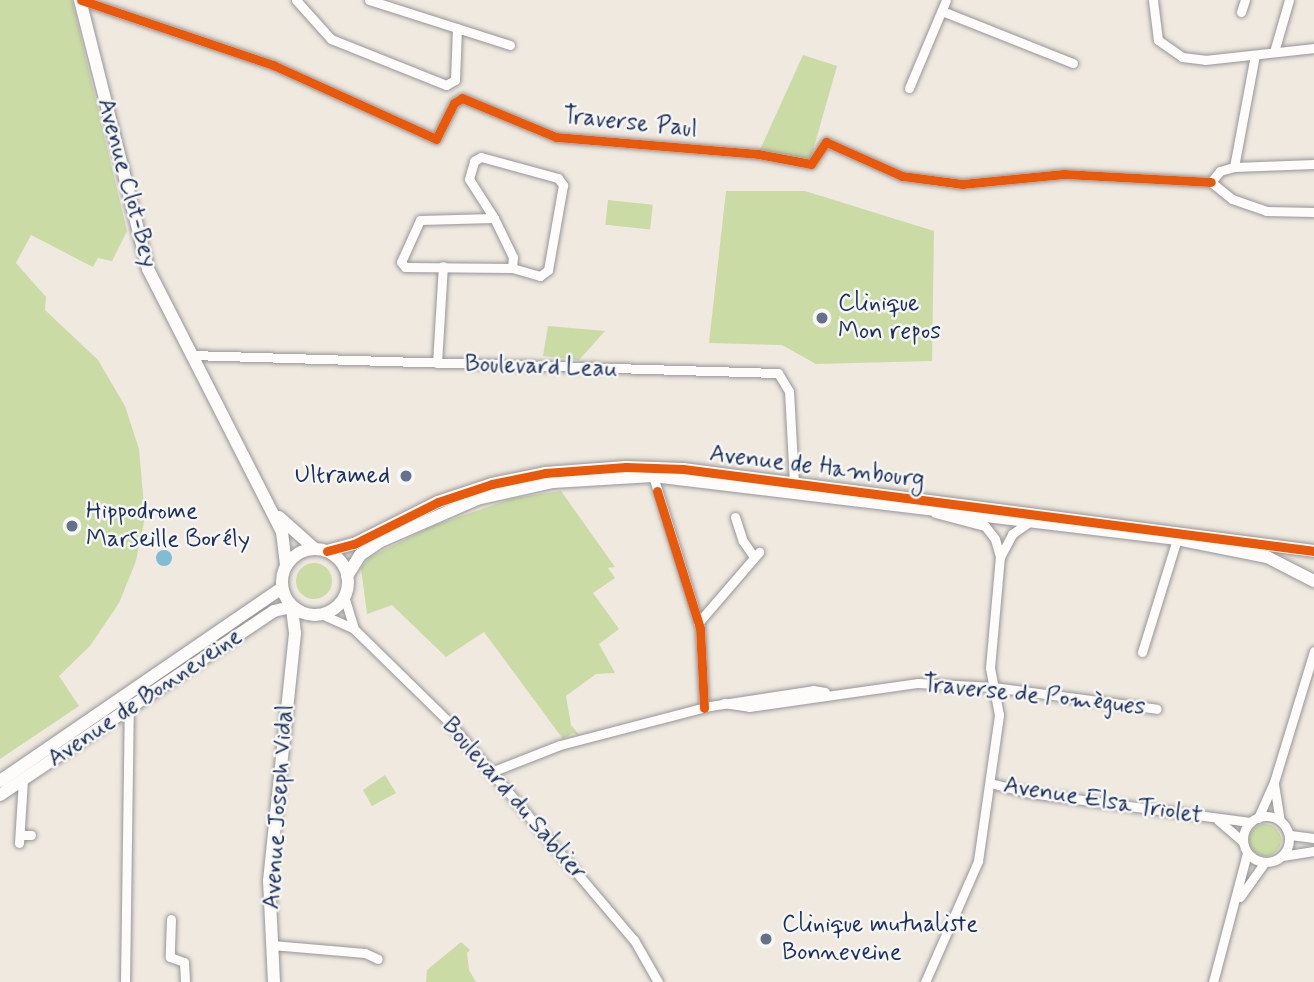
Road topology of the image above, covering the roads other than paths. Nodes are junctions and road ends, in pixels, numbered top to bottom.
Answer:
1 (80, 0) edge
2 (296, 0) edge
3 (369, 0) edge
4 (946, 0) edge
5 (1153, 0) edge
6 (1245, 0) edge
7 (1289, 0) edge
8 (942, 10) junction
9 (1241, 12) dead end
10 (457, 28) junction
11 (510, 45) dead end
12 (1314, 48) edge
13 (1275, 52) junction
14 (1255, 55) junction
15 (1073, 63) dead end
16 (909, 88) dead end
17 (1314, 164) edge
18 (1234, 166) junction
19 (1211, 182) junction
20 (1314, 212) edge
21 (494, 218) junction
22 (443, 266) junction
23 (512, 268) junction
24 (191, 355) junction
25 (437, 363) junction
26 (653, 476) junction
27 (794, 483) junction
28 (270, 507) junction
29 (930, 511) junction
30 (735, 517) dead end
31 (1028, 523) junction
32 (1177, 539) junction
33 (321, 550) junction
34 (1314, 551) edge
35 (1000, 557) junction
36 (286, 566) junction
37 (347, 576) junction
38 (1314, 581) edge
39 (282, 588) junction
40 (344, 596) junction
41 (292, 607) junction
42 (315, 615) junction
43 (698, 623) junction
44 (355, 629) junction
45 (295, 633) junction
46 (1314, 651) edge
47 (1142, 652) dead end
48 (993, 687) junction
49 (129, 708) junction
50 (704, 708) junction
51 (1157, 709) dead end
52 (491, 772) junction
53 (23, 780) junction
54 (0, 781) edge
55 (1274, 782) junction
56 (990, 783) junction
57 (0, 795) edge
58 (1216, 819) junction
59 (1254, 820) junction
60 (1280, 820) junction
61 (24, 833) dead end
62 (1290, 835) junction
63 (1314, 838) edge
64 (1243, 842) junction
65 (1314, 851) edge
66 (1247, 852) junction
67 (1282, 856) junction
68 (1265, 862) junction
69 (1236, 905) junction
70 (171, 919) dead end
71 (272, 944) junction
72 (378, 958) dead end
73 (125, 982) edge
74 (185, 982) edge
75 (274, 982) edge
76 (658, 982) edge
77 (925, 982) edge
78 (1213, 982) edge

1 - 19 street, Traverse Paul
1 - 24 street, Avenue Clot-Bey
2 - 10 street
3 - 10 street
4 - 8 street
5 - 14 street
6 - 9 street
7 - 13 street
8 - 15 street
8 - 16 street
10 - 11 street
12 - 13 street
13 - 14 street
14 - 18 street
17 - 18 street
18 - 19 street
19 - 20 street
21 - 22 street
21 - 23 street
21 - 23 street
22 - 23 street
22 - 25 street
24 - 25 street, Boulevard Leau
24 - 28 street, Avenue Clot-Bey
25 - 27 street, Boulevard Leau
26 - 29 street, Avenue de Hambourg
26 - 37 street, Avenue de Hambourg
26 - 43 street
27 - 33 street, Avenue de Hambourg
27 - 34 street, Avenue de Hambourg
28 - 33 street, Avenue Clot-Bey
28 - 36 street, Avenue Clot-Bey
29 - 31 street, Avenue de Hambourg
29 - 35 street
30 - 43 street
31 - 32 street, Avenue de Hambourg
31 - 35 street
32 - 38 street, Avenue de Hambourg
32 - 47 street
33 - 36 street
33 - 37 street
35 - 48 street
36 - 39 street
37 - 40 street
39 - 41 street
39 - 54 street, Avenue de Bonneveine
40 - 42 street
40 - 44 street, Boulevard du Sablier
41 - 42 street
41 - 45 street, Avenue Joseph Vidal
41 - 49 street, Avenue de Bonneveine
42 - 44 street, Boulevard du Sablier
42 - 45 street
43 - 50 street
44 - 52 street, Boulevard du Sablier
45 - 71 street, Avenue Joseph Vidal
46 - 55 street
48 - 50 street, Traverse de Pomègues
48 - 51 street, Traverse de Pomègues
48 - 56 street
49 - 53 street, Avenue de Bonneveine
49 - 73 street
50 - 52 street, Traverse de Pomègues
52 - 76 street, Boulevard du Sablier
53 - 57 street, Avenue de Bonneveine
53 - 61 street
55 - 59 street
55 - 60 street
56 - 58 street, Avenue Elsa Triolet
56 - 77 street
58 - 59 street, Avenue Elsa Triolet
58 - 64 street, Avenue Elsa Triolet
59 - 60 street
59 - 64 street
60 - 62 street
62 - 63 street
62 - 67 street
64 - 66 street
65 - 67 street
66 - 68 street
66 - 69 street
67 - 68 street
68 - 69 street
69 - 78 street
70 - 74 street
71 - 72 street
71 - 75 street, Avenue Joseph Vidal

